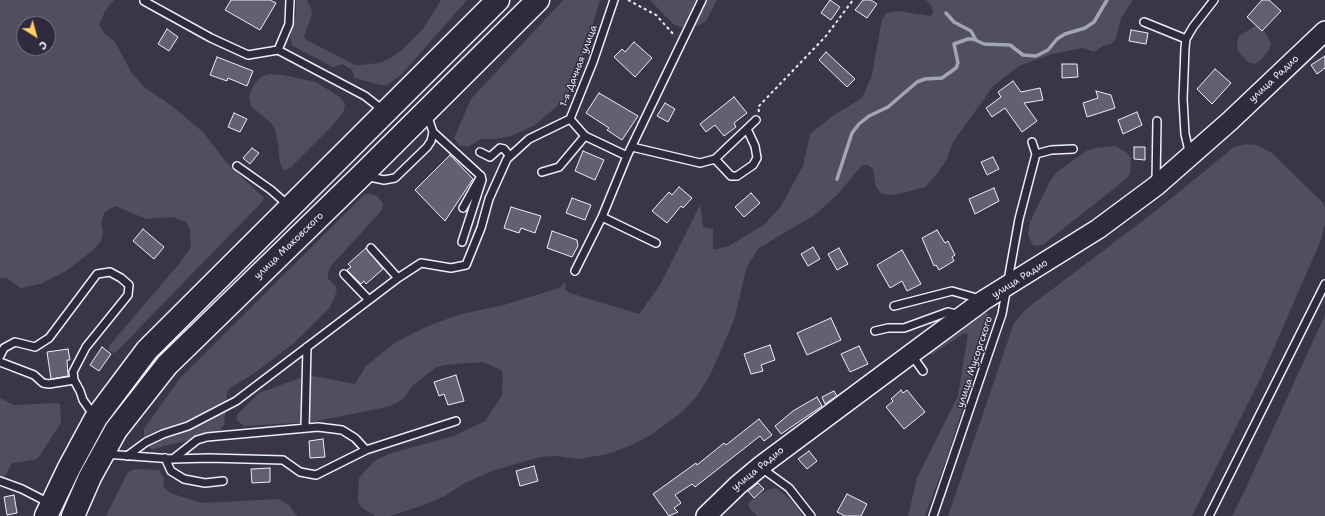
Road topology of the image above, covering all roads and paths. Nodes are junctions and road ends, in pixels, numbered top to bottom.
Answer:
1 (290, 0) edge
2 (498, 0) edge
3 (538, 0) edge
4 (614, 0) edge
5 (628, 0) edge
6 (702, 0) edge
7 (853, 0) edge
8 (1214, 0) edge
9 (144, 1) edge
10 (1144, 22) dead end
11 (1324, 36) edge
12 (1186, 38) junction
13 (278, 50) junction
14 (676, 54) junction
15 (426, 112) junction
16 (386, 113) junction
17 (570, 119) junction
18 (756, 120) joint
19 (1156, 121) dead end
20 (747, 129) junction
21 (433, 132) junction
22 (585, 136) junction
23 (1032, 142) dead end
24 (632, 147) junction
25 (1073, 149) dead end
26 (480, 152) dead end
27 (1036, 154) junction
28 (510, 156) junction
29 (627, 156) junction
30 (1190, 157) junction
31 (715, 158) junction
32 (237, 166) dead end
33 (542, 172) dead end
34 (362, 175) junction
35 (481, 176) junction
36 (1156, 186) junction
37 (290, 208) junction
38 (463, 208) dead end
39 (602, 217) junction
40 (462, 242) dead end
41 (656, 243) dead end
42 (371, 248) dead end
43 (575, 272) dead end
44 (344, 274) dead end
45 (398, 278) junction
46 (1325, 284) edge
47 (1007, 286) junction
48 (369, 300) junction
49 (984, 300) junction
50 (894, 306) dead end
51 (964, 316) junction
52 (875, 331) dead end
53 (307, 347) junction
54 (911, 354) junction
55 (0, 356) edge
56 (0, 362) edge
57 (923, 371) dead end
58 (74, 380) junction
59 (96, 418) junction
60 (456, 421) dead end
61 (305, 428) junction
62 (366, 450) junction
63 (103, 454) junction
64 (127, 456) junction
65 (165, 458) junction
66 (173, 459) junction
67 (762, 465) junction
68 (0, 481) edge
69 (223, 481) dead end
70 (49, 510) edge
71 (73, 516) edge
72 (706, 516) edge
73 (811, 516) edge
74 (933, 516) edge
75 (1209, 516) edge

1 - 13 lane
2 - 16 highway
3 - 15 highway, улица Маковского
4 - 17 lane, 1-я Дачная улица
5 - 14 path
6 - 14 lane
7 - 18 path
8 - 12 lane
9 - 13 lane
10 - 12 lane
11 - 30 main road, улица Радио
12 - 30 lane
13 - 16 lane
14 - 24 lane
15 - 21 lane
15 - 34 highway, улица Маковского
16 - 37 highway
17 - 22 lane, 1-я Дачная улица
17 - 28 lane
18 - 20 lane
19 - 36 lane
20 - 31 lane
20 - 31 lane
21 - 34 lane
21 - 35 lane
22 - 29 lane, 1-я Дачная улица
22 - 33 lane
23 - 27 lane
24 - 29 lane
24 - 31 lane
25 - 27 lane
26 - 28 lane
27 - 47 lane, улица Мусоргского
28 - 45 lane
29 - 39 lane
30 - 36 main road, улица Радио
32 - 37 lane
34 - 63 highway, улица Маковского
35 - 38 lane
35 - 40 lane
36 - 47 main road, улица Радио
37 - 59 highway
39 - 41 lane
39 - 43 lane
42 - 45 lane
44 - 48 lane
45 - 48 lane
46 - 75 lane
47 - 49 main road, улица Радио
47 - 74 lane, улица Мусоргского
48 - 53 lane
49 - 50 lane
49 - 51 main road, улица Радио
51 - 52 lane
51 - 54 main road, улица Радио
53 - 61 lane
53 - 64 lane
54 - 57 lane
54 - 67 main road, улица Радио
55 - 58 lane
56 - 58 lane
58 - 59 lane
59 - 70 highway
60 - 62 lane
61 - 62 lane
61 - 66 lane
62 - 66 lane
63 - 64 lane
63 - 71 highway, улица Маковского
64 - 65 lane
65 - 66 lane
65 - 69 lane
67 - 72 main road, улица Радио
67 - 73 lane
68 - 70 lane

